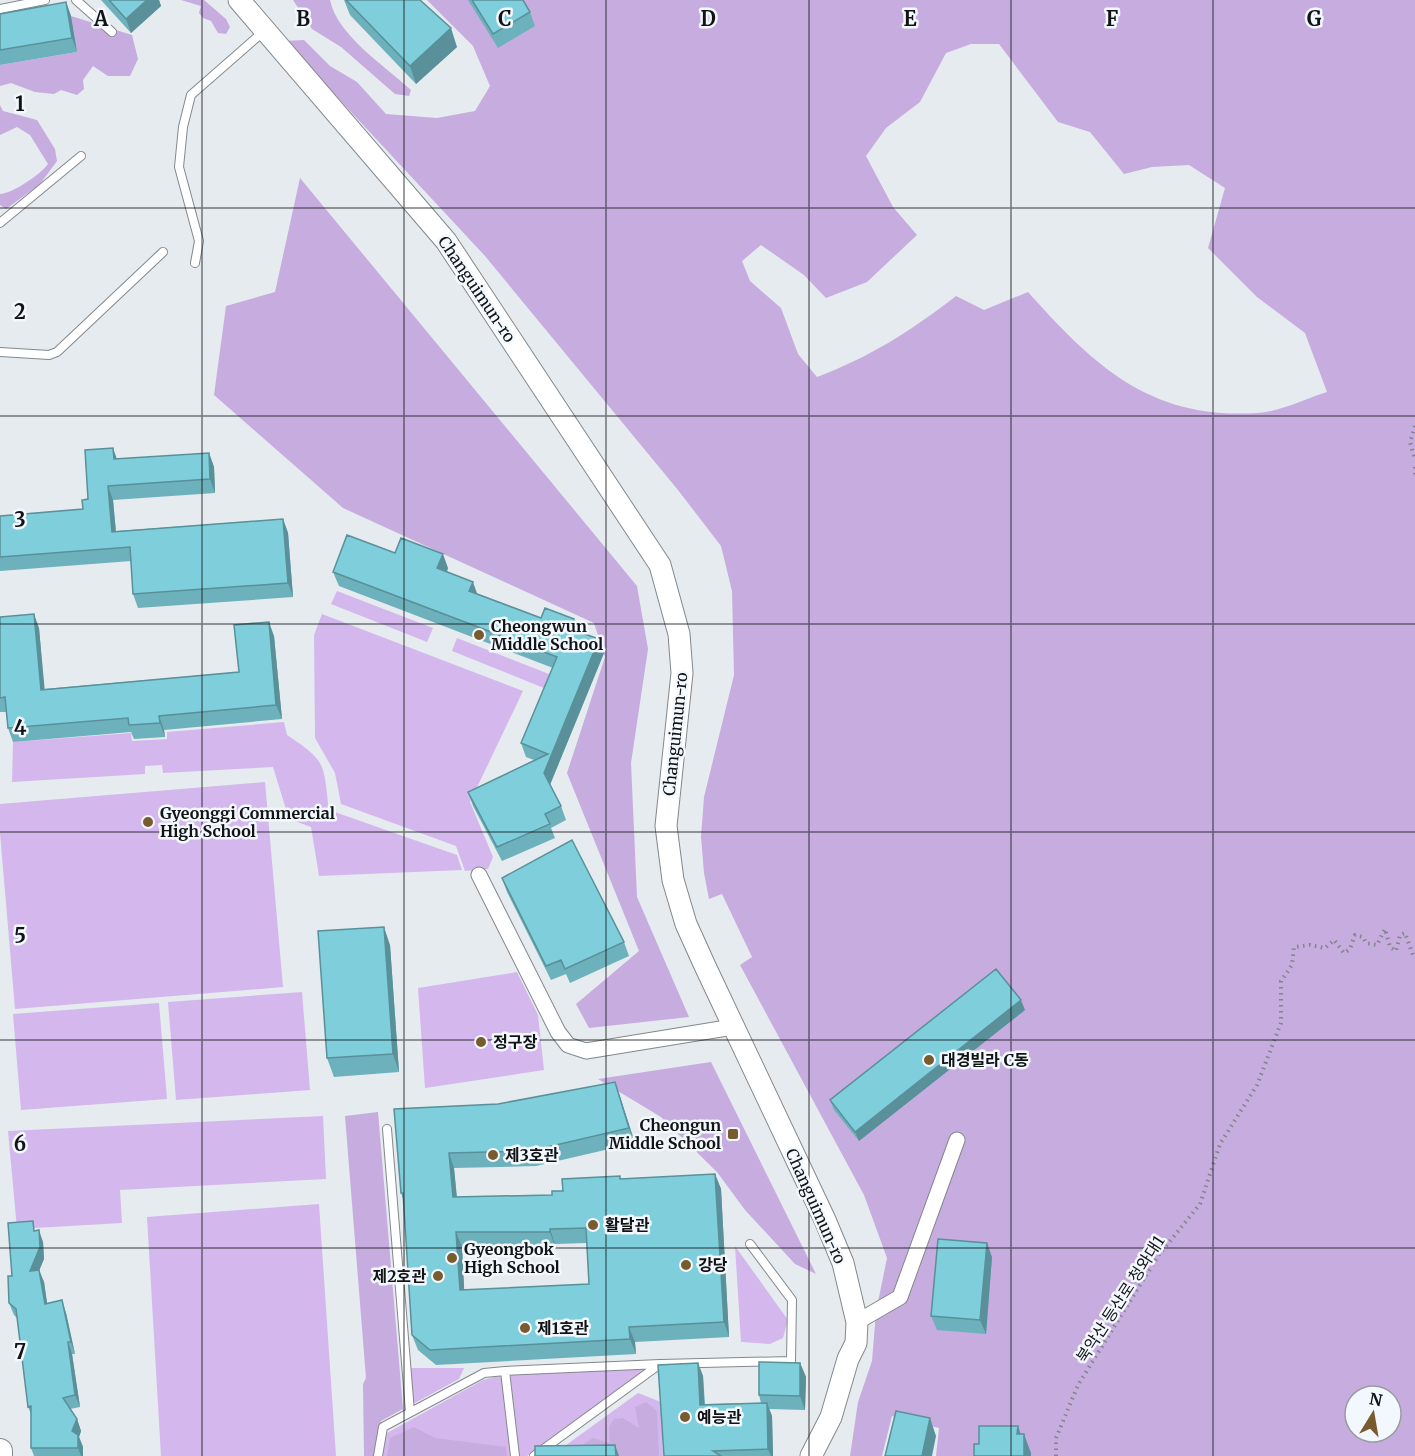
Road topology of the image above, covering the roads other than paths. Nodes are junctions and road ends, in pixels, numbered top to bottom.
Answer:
1 (45, 0) edge
2 (76, 0) edge
3 (239, 0) edge
4 (0, 9) edge
5 (264, 31) junction
6 (112, 32) dead end
7 (81, 156) dead end
8 (0, 223) edge
9 (163, 252) dead end
10 (195, 263) dead end
11 (0, 352) edge
12 (479, 875) dead end
13 (733, 1027) junction
14 (387, 1129) dead end
15 (957, 1140) dead end
16 (750, 1244) dead end
17 (856, 1322) junction
18 (660, 1364) junction
19 (505, 1371) junction
20 (410, 1412) junction
21 (0, 1451) edge
22 (0, 1456) edge
23 (378, 1456) edge
24 (515, 1456) edge
25 (534, 1456) edge
26 (811, 1456) edge

1 - 4 lane
2 - 6 lane
3 - 5 street, Changuimun-ro
5 - 10 lane
5 - 13 street, Changuimun-ro
7 - 8 lane
9 - 11 lane
12 - 13 street
13 - 17 street, Changuimun-ro
14 - 20 lane
15 - 17 street
16 - 18 lane
17 - 26 street, Changuimun-ro
18 - 19 lane
18 - 25 lane
19 - 20 lane
19 - 24 lane
20 - 23 lane
21 - 22 main road

